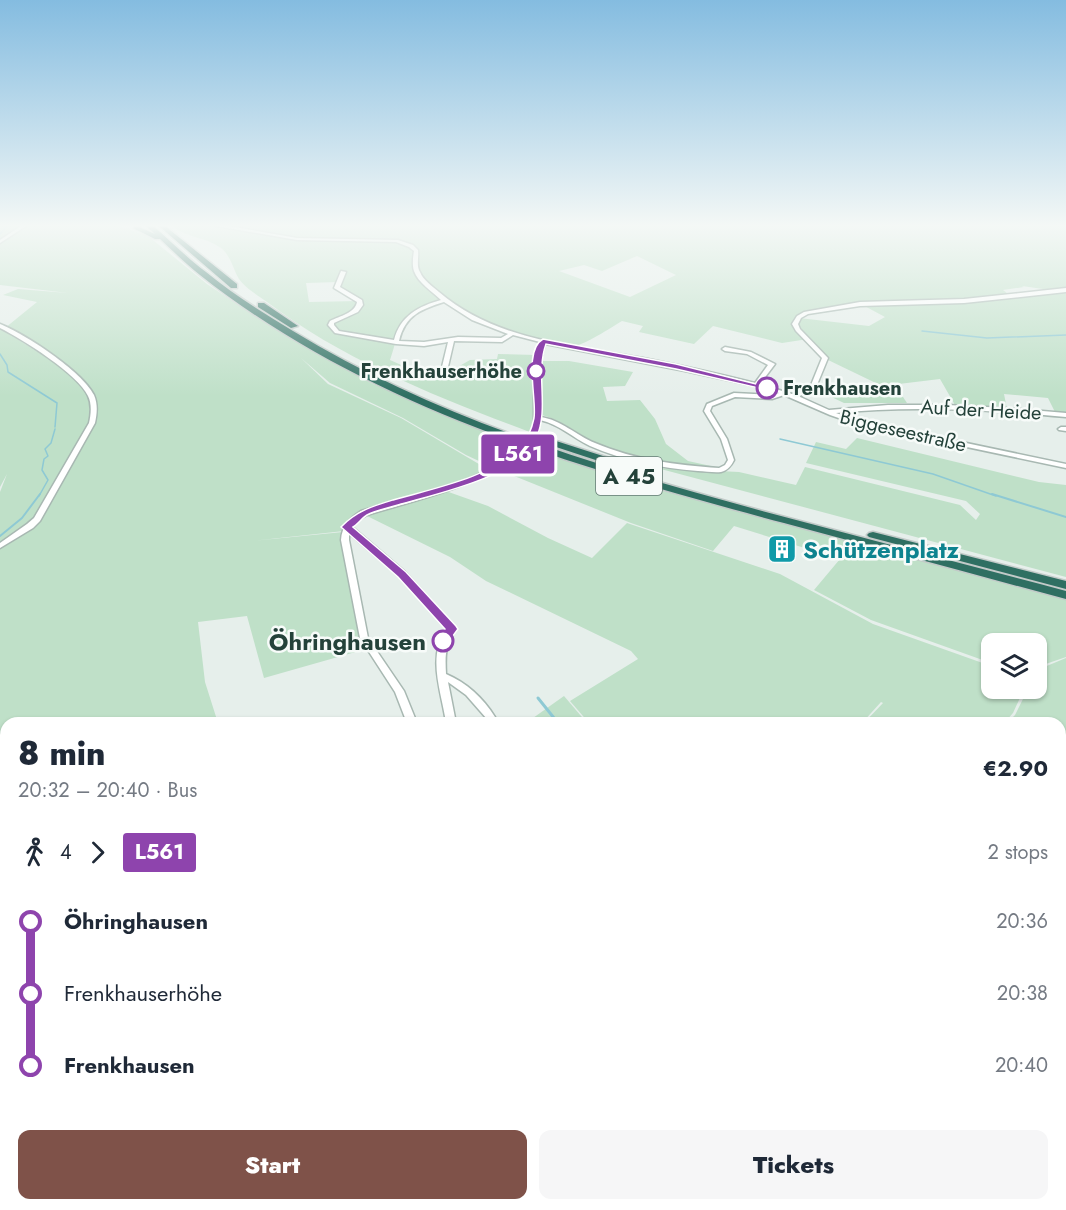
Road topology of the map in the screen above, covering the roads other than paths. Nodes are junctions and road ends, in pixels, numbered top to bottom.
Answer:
1 (217, 282) edge
2 (230, 282) edge
3 (235, 282) edge
4 (339, 282) edge
5 (426, 282) edge
6 (1066, 290) edge
7 (240, 291) junction
8 (1057, 291) joint
9 (442, 301) junction
10 (0, 326) edge
11 (512, 333) junction
12 (451, 340) junction
13 (543, 341) junction
14 (396, 342) junction
15 (725, 349) dead end
16 (444, 371) dead end
17 (756, 385) junction
18 (788, 395) junction
19 (824, 412) junction
20 (1066, 415) edge
21 (538, 418) junction
22 (1066, 466) edge
23 (347, 527) junction
24 (0, 546) edge
25 (1066, 585) edge
26 (1066, 595) edge
27 (443, 676) junction
28 (410, 717) edge
29 (450, 717) edge
30 (490, 717) dead end

1 - 26 highway, A 45
2 - 7 highway, A 45
3 - 7 highway
4 - 14 street
5 - 9 street, Biggeseestraße
6 - 8 street
7 - 25 highway, A 45
8 - 18 street
9 - 11 street, Biggeseestraße
9 - 14 street
10 - 24 street
11 - 12 street
11 - 13 street, Biggeseestraße
12 - 14 street
12 - 16 street
13 - 17 street, Biggeseestraße
13 - 21 street
15 - 17 street
17 - 18 street, Biggeseestraße
18 - 19 street, Biggeseestraße
18 - 21 street
19 - 20 street, Auf der Heide
19 - 22 street, Biggeseestraße
21 - 23 street, bridge
23 - 27 street
23 - 28 street
27 - 29 street
27 - 30 street

